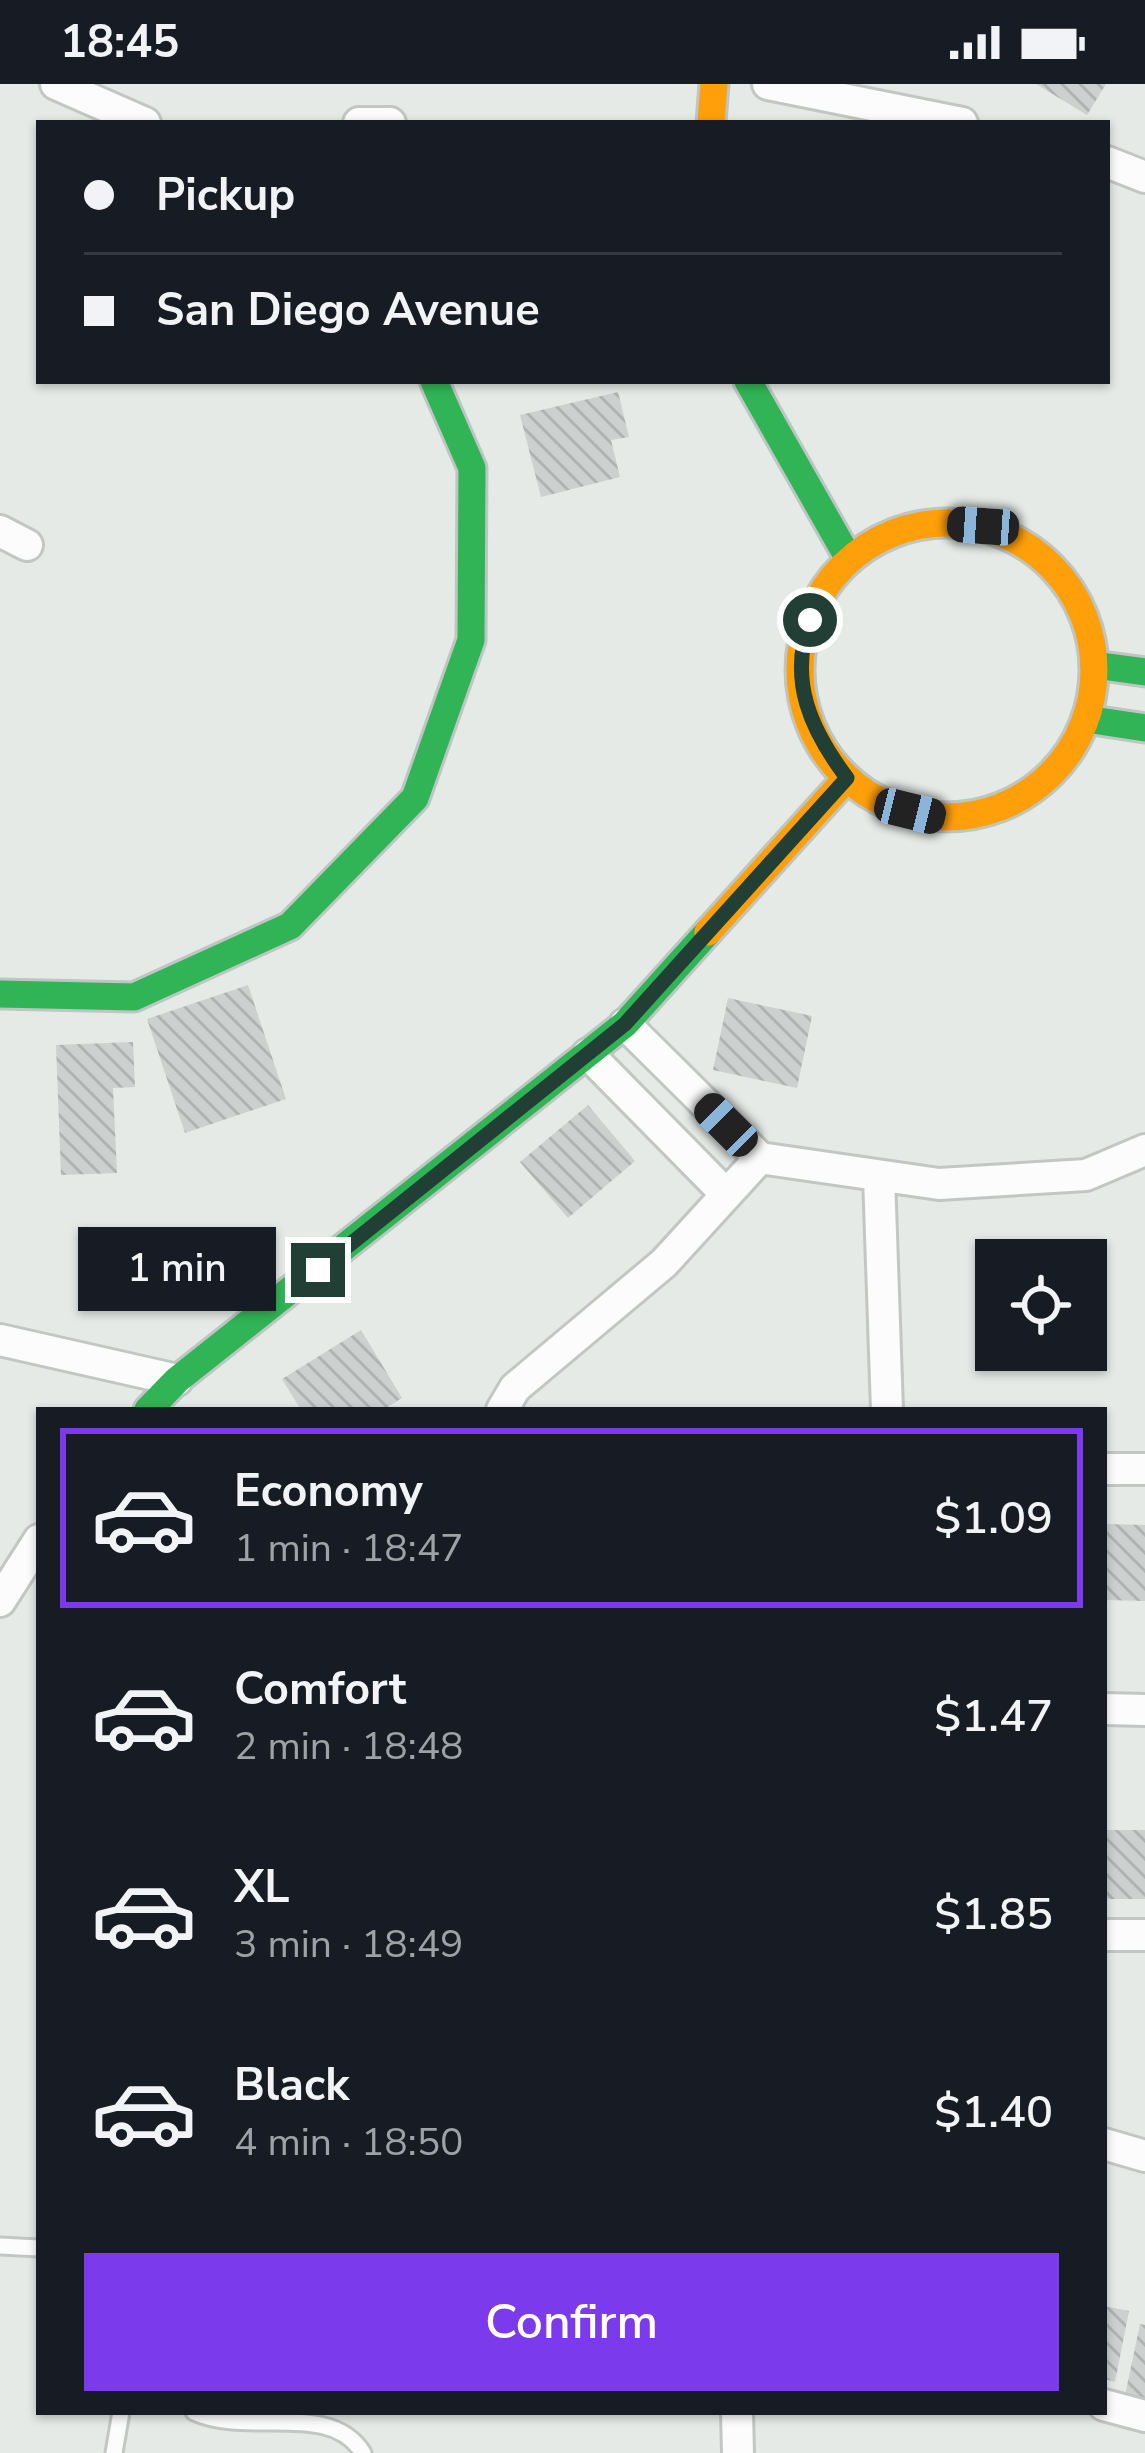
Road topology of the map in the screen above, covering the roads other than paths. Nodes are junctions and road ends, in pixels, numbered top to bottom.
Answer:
1 (56, 84) edge
2 (715, 84) edge
3 (768, 84) edge
4 (919, 98) edge
5 (138, 120) edge
6 (711, 120) edge
7 (957, 120) edge
8 (1110, 163) edge
9 (1145, 177) edge
10 (435, 384) edge
11 (750, 384) edge
12 (849, 559) junction
13 (1094, 665) junction
14 (1145, 672) edge
15 (1086, 719) junction
16 (1145, 728) edge
17 (847, 778) junction
18 (0, 994) edge
19 (625, 1024) junction
20 (588, 1054) junction
21 (1145, 1150) edge
22 (760, 1158) junction
23 (879, 1176) junction
24 (725, 1193) junction
25 (0, 1340) edge
26 (177, 1380) junction
27 (151, 1407) edge
28 (504, 1407) edge
29 (887, 1407) edge
30 (1145, 1468) edge
31 (1107, 1469) edge
32 (36, 1545) edge
33 (0, 1601) edge
34 (1107, 1709) edge
35 (1145, 1710) edge
36 (1107, 1935) edge
37 (1145, 1935) edge
38 (1107, 2145) edge
39 (1145, 2156) edge
40 (0, 2246) edge
41 (36, 2248) edge
42 (1107, 2405) edge
43 (120, 2415) edge
44 (205, 2415) edge
45 (737, 2415) edge
46 (1145, 2416) edge
47 (114, 2453) edge
48 (363, 2453) edge
49 (738, 2453) edge

1 - 5 street
2 - 6 street
3 - 4 street
4 - 7 street
8 - 9 street
10 - 18 street
11 - 12 street
12 - 13 street
12 - 17 street
13 - 14 street
13 - 15 street
15 - 16 street
15 - 17 street
17 - 19 street
19 - 20 street
19 - 22 street
20 - 24 street
20 - 26 street
21 - 23 street
22 - 23 street
22 - 24 street
23 - 29 street
24 - 28 street
25 - 26 street
26 - 27 street
30 - 31 street
32 - 33 street
34 - 35 street
36 - 37 street
38 - 39 street
40 - 41 lane
42 - 46 street
43 - 47 lane
44 - 48 lane
45 - 49 street

